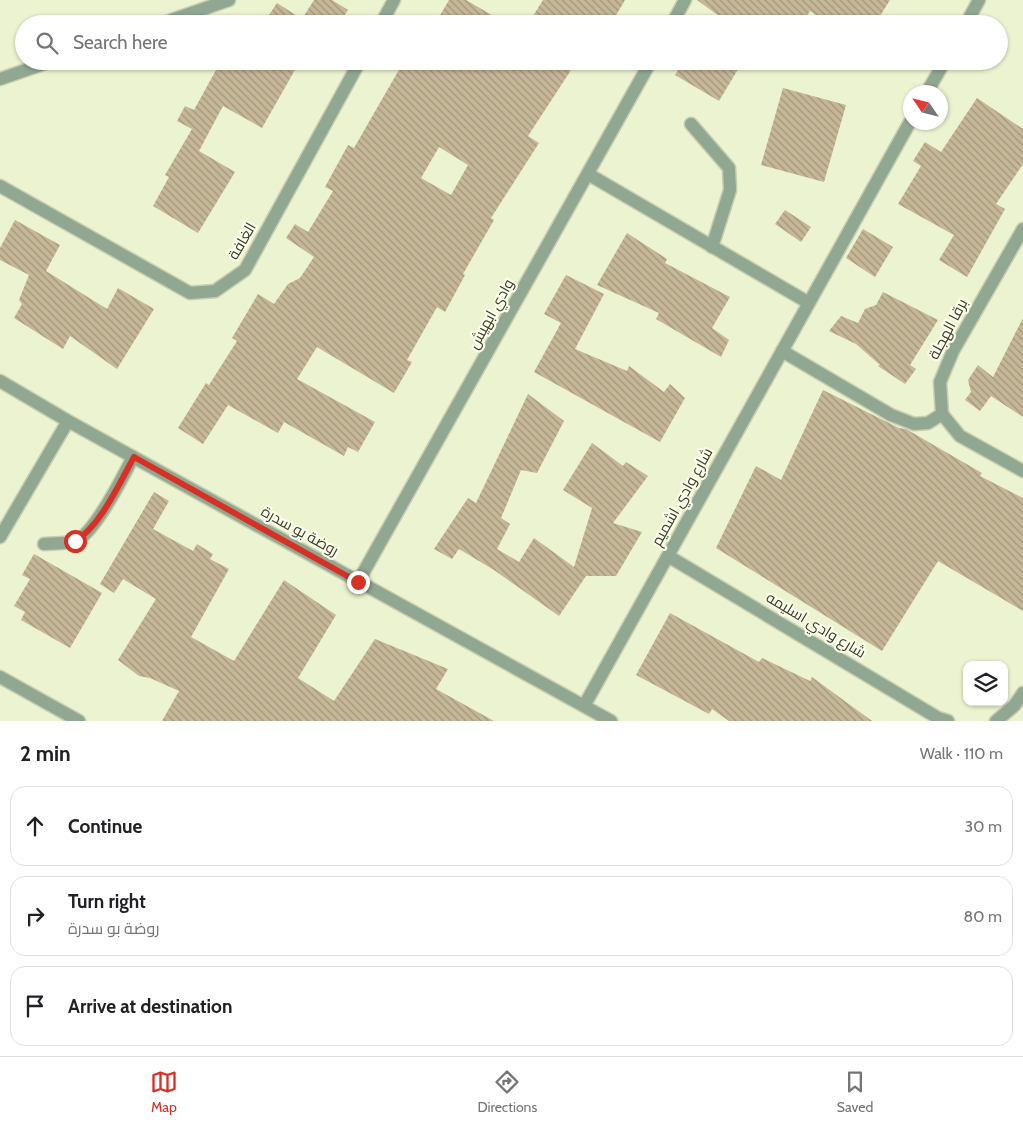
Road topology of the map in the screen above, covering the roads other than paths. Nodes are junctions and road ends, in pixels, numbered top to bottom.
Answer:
1 (229, 0) edge
2 (394, 0) edge
3 (685, 0) edge
4 (979, 0) edge
5 (186, 15) edge
6 (386, 15) edge
7 (677, 15) edge
8 (971, 15) edge
9 (26, 70) edge
10 (355, 70) edge
11 (646, 70) edge
12 (940, 70) edge
13 (0, 79) edge
14 (931, 85) edge
15 (691, 124) dead end
16 (906, 130) edge
17 (588, 174) junction
18 (0, 186) edge
19 (1023, 229) edge
20 (712, 246) junction
21 (809, 303) junction
22 (782, 352) junction
23 (0, 381) edge
24 (942, 414) junction
25 (68, 421) junction
26 (134, 457) junction
27 (1023, 471) edge
28 (0, 537) edge
29 (44, 544) dead end
30 (668, 556) junction
31 (358, 582) junction
32 (0, 677) edge
33 (1023, 693) edge
34 (584, 706) junction
35 (79, 721) edge
36 (611, 721) edge
37 (948, 721) edge
38 (996, 721) edge

1 - 5 street
2 - 6 street
3 - 7 street
4 - 8 street
9 - 13 street
10 - 18 street, الغافة
11 - 17 street, وادي ابهيش
12 - 14 street
15 - 20 street
16 - 21 street, شارع وادي اشميم
17 - 20 street
17 - 31 street, وادي ابهيش
19 - 24 street, برقا الهجلة
20 - 21 street
21 - 22 street, شارع وادي اشميم
22 - 24 street
22 - 30 street, شارع وادي اشميم
23 - 25 street, روضة بو سدرة
24 - 27 street
25 - 26 street, روضة بو سدرة
25 - 28 street
26 - 29 street
26 - 31 street, روضة بو سدرة
30 - 34 street, شارع وادي اشميم
30 - 37 street, شارع وادي اسليمه
31 - 34 street, روضة بو سدرة
32 - 35 street
33 - 38 street
34 - 36 street, روضة بو سدرة

